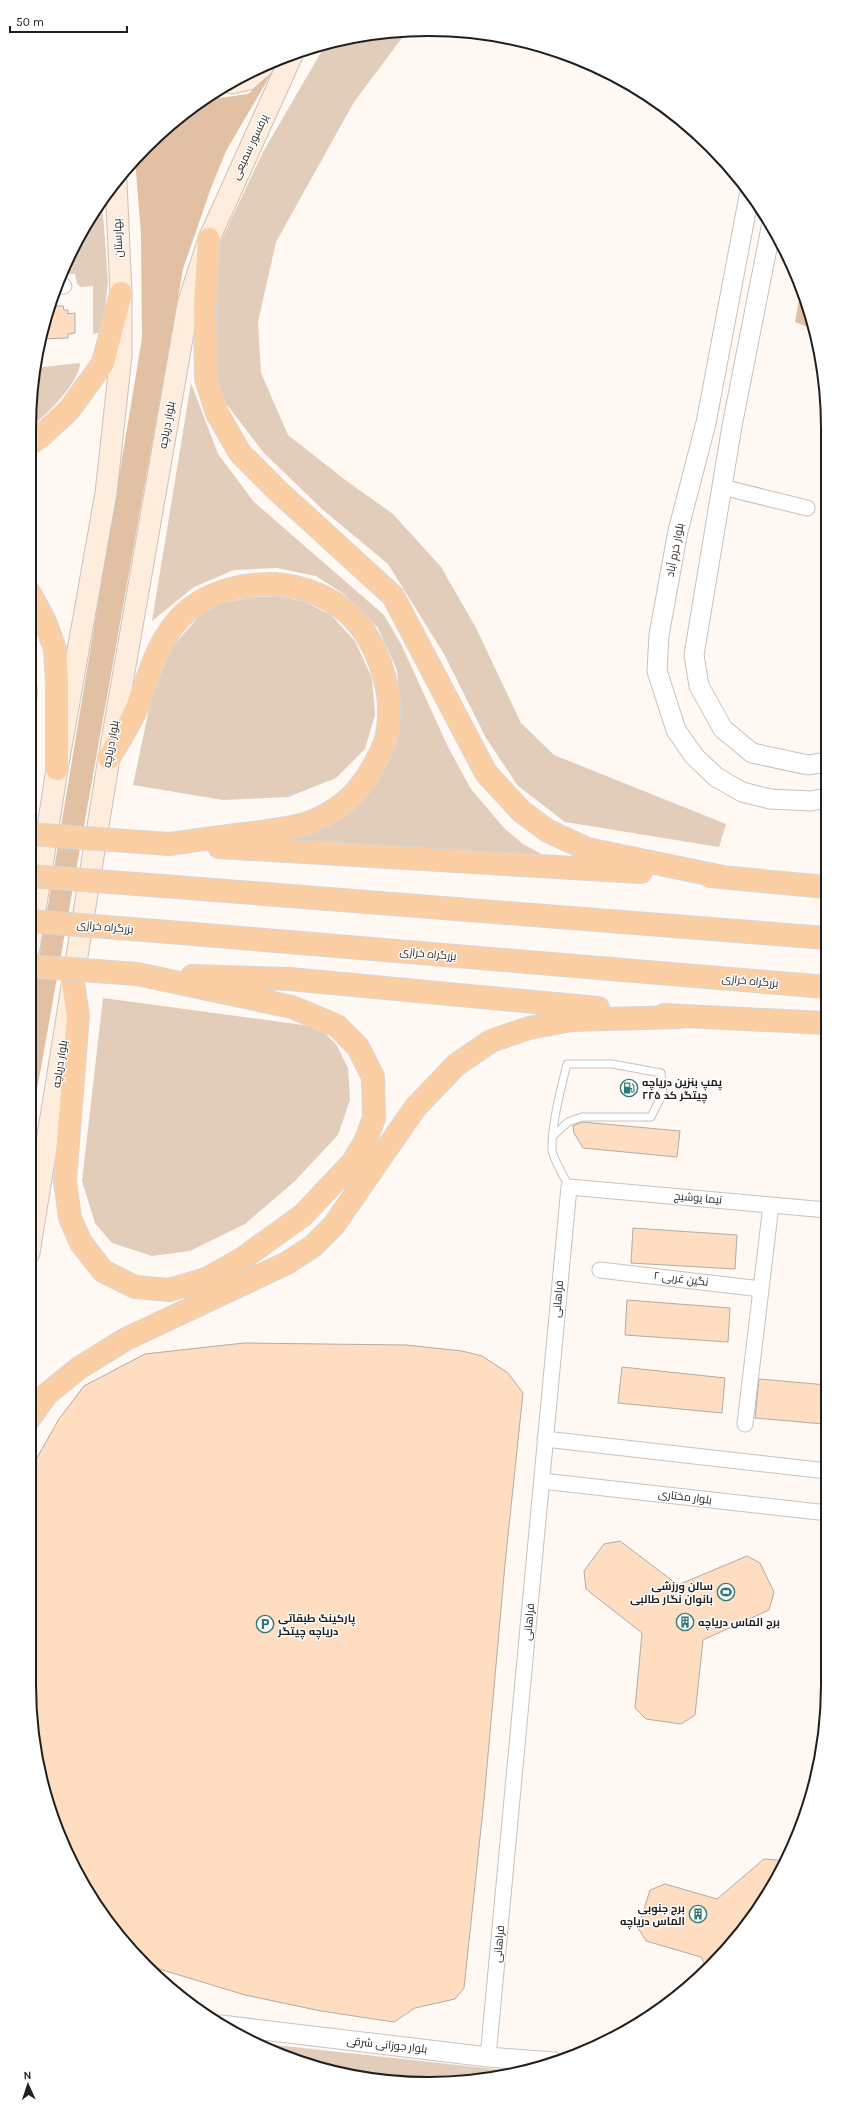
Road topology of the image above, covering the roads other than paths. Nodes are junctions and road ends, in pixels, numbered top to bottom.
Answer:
1 (289, 62) edge
2 (116, 191) edge
3 (748, 201) edge
4 (770, 235) edge
5 (208, 239) junction
6 (121, 293) junction
7 (706, 423) junction
8 (732, 426) junction
9 (36, 439) edge
10 (722, 487) junction
11 (807, 508) dead end
12 (36, 605) edge
13 (109, 758) junction
14 (821, 763) edge
15 (57, 769) junction
16 (821, 799) edge
17 (36, 834) edge
18 (169, 844) junction
19 (36, 877) edge
20 (724, 877) junction
21 (821, 887) edge
22 (36, 904) edge
23 (36, 922) edge
24 (821, 938) edge
25 (36, 967) edge
26 (137, 974) junction
27 (73, 983) junction
28 (821, 987) edge
29 (679, 1017) junction
30 (821, 1023) edge
31 (554, 1135) junction
32 (569, 1187) junction
33 (771, 1205) junction
34 (821, 1209) edge
35 (36, 1210) edge
36 (600, 1270) dead end
37 (761, 1289) junction
38 (36, 1409) edge
39 (745, 1424) dead end
40 (545, 1440) junction
41 (821, 1470) edge
42 (542, 1480) junction
43 (821, 1512) edge
44 (239, 2028) edge
45 (488, 2057) junction
46 (540, 2061) edge

1 - 5 main road, پرفسور سمیعی
2 - 6 main road, بهارستان
3 - 7 street, بلوار خرم آباد
4 - 8 street
5 - 13 main road, بلوار دریاچه
5 - 20 highway
6 - 9 highway
6 - 15 main road
7 - 8 street
7 - 16 street, بلوار خرم آباد
8 - 10 street
10 - 11 street
10 - 14 street
12 - 15 highway
13 - 18 highway
13 - 27 main road, بلوار دریاچه
15 - 22 main road
17 - 18 highway, bridge
18 - 20 highway
19 - 24 highway, bridge
20 - 21 highway
23 - 28 highway, بزرگراه خرازی, bridge
25 - 26 highway, bridge
26 - 27 highway
26 - 29 highway
27 - 35 main road, بلوار دریاچه
29 - 30 highway
29 - 38 highway
31 - 31 lane
31 - 32 lane
32 - 33 street, نیما یوشیج
32 - 40 street, فراهانی
33 - 34 street, نیما یوشیج
33 - 37 street
36 - 37 street, نگین غربی ۲
37 - 39 street
40 - 41 street
40 - 42 street, فراهانی
42 - 43 street, بلوار مختاری
42 - 45 street, فراهانی
44 - 45 street, بلوار جوزانی شرقی
45 - 46 street, بلوار جوزانی شرقی

